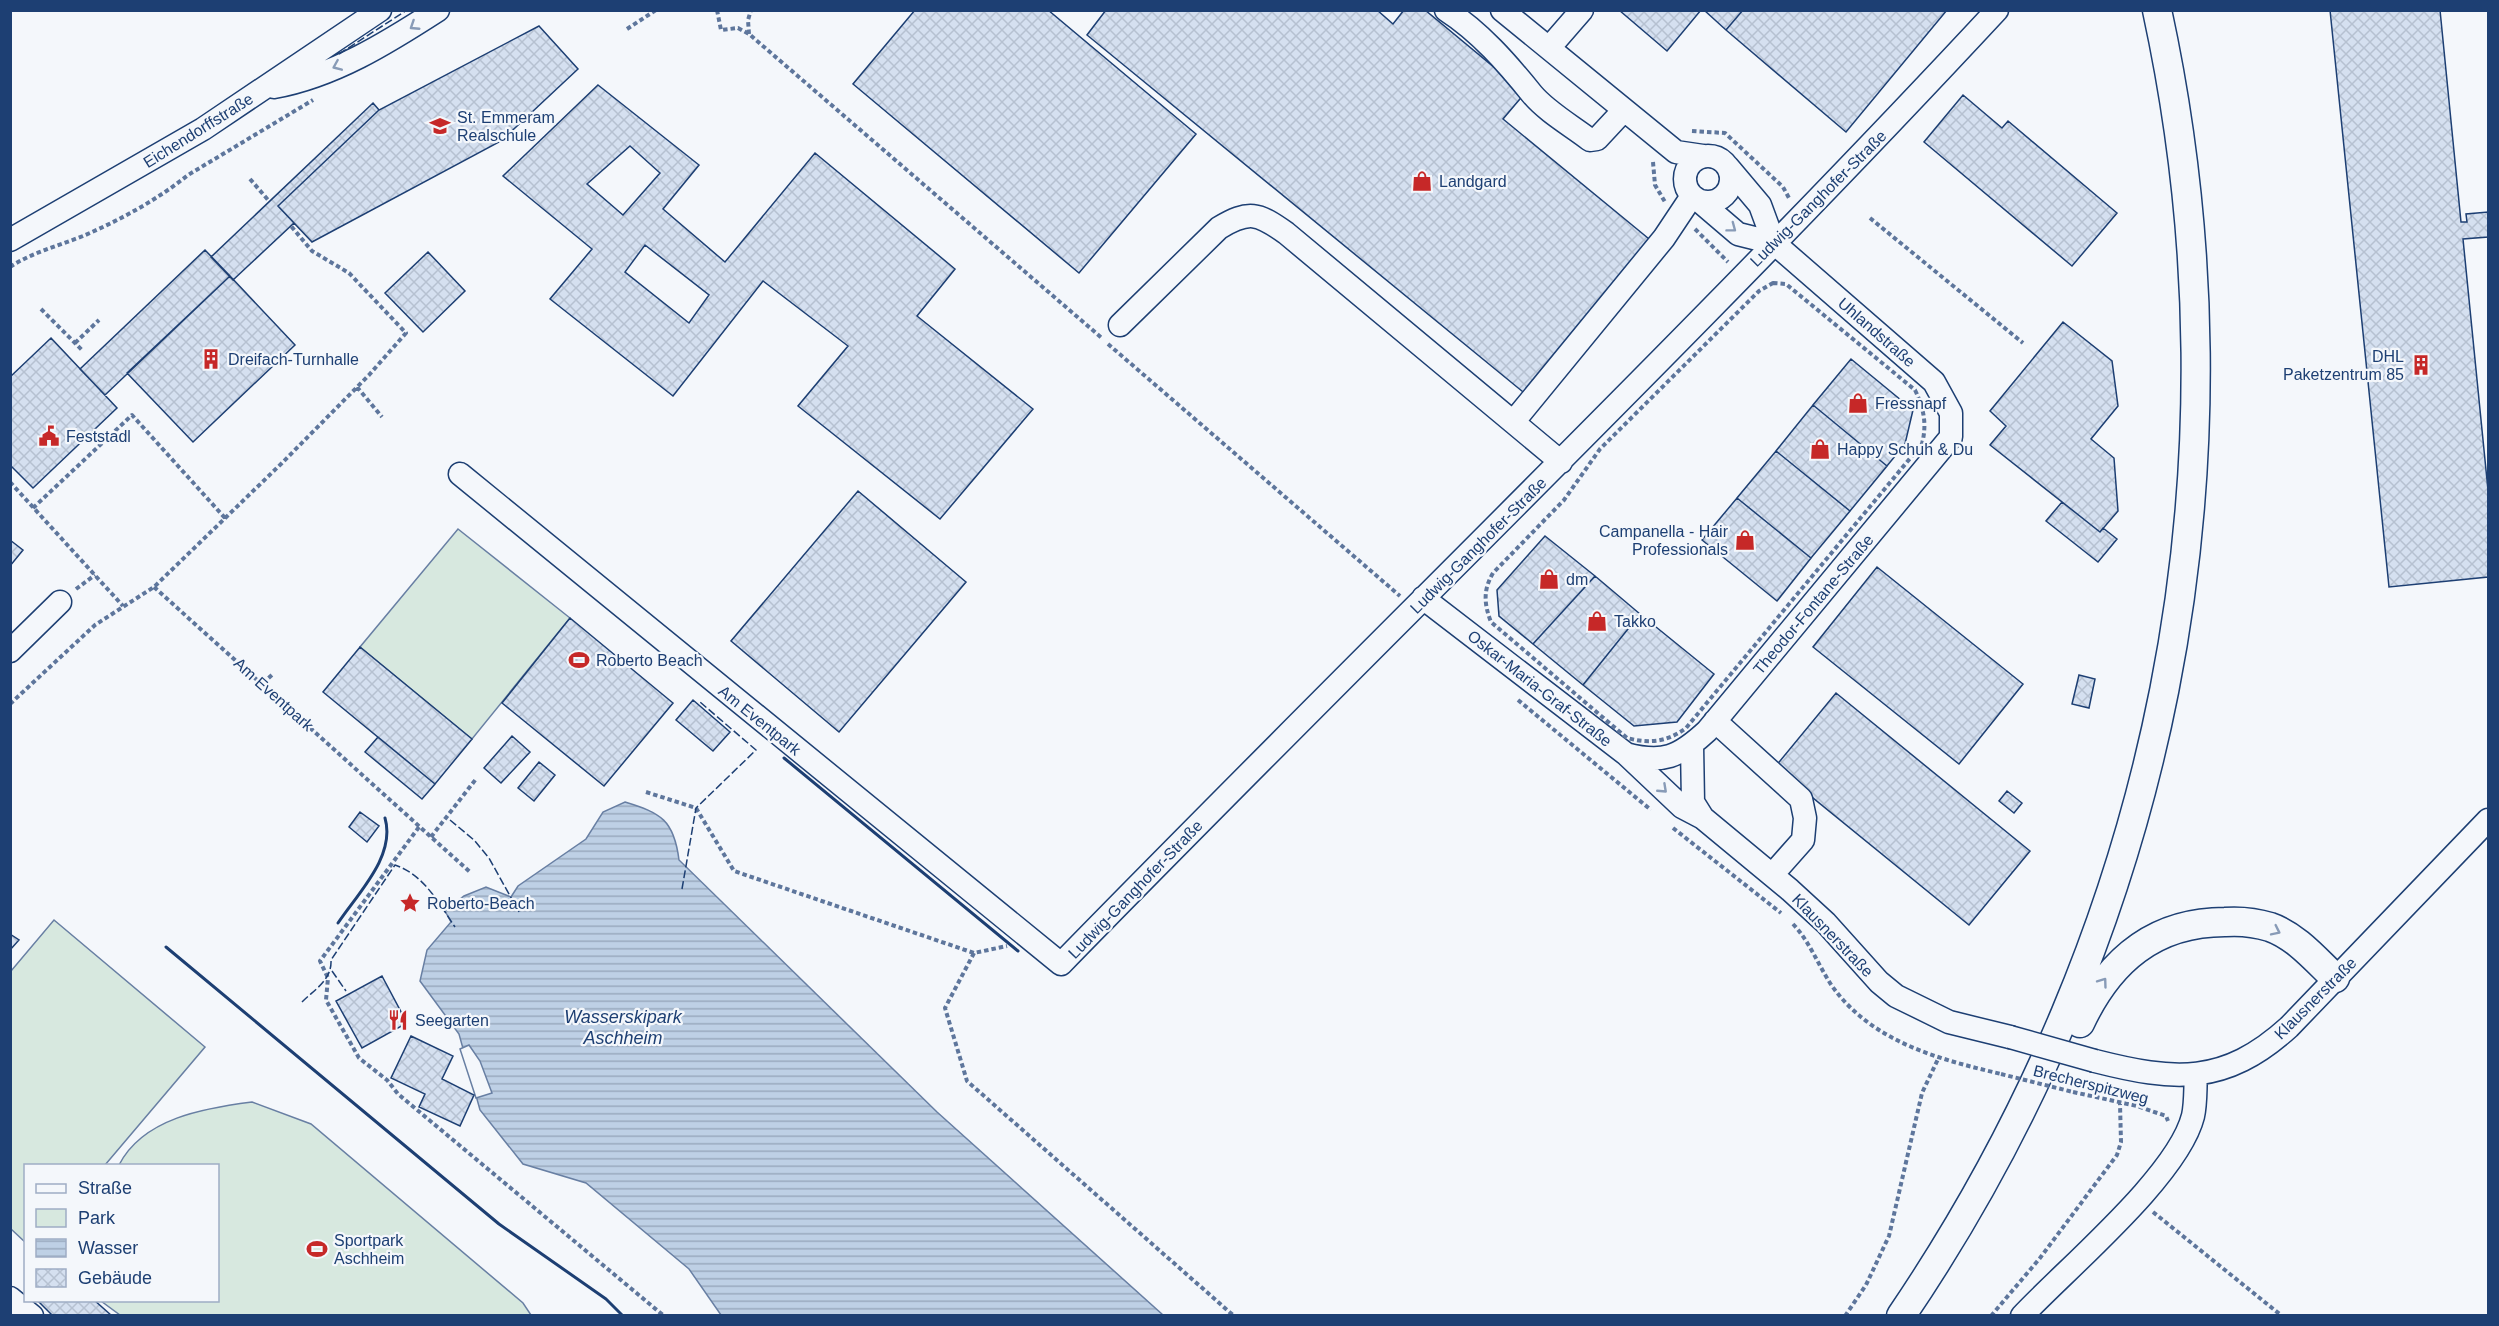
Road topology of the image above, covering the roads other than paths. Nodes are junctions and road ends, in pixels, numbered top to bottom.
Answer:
1 (380, 10) edge
2 (438, 10) edge
3 (1446, 10) edge
4 (1502, 10) edge
5 (1582, 10) edge
6 (1997, 10) edge
7 (2157, 10) edge
8 (1549, 48) junction
9 (264, 89) junction
10 (1624, 110) junction
11 (1679, 142) junction
12 (1703, 156) junction
13 (1728, 167) junction
14 (1688, 198) junction
15 (10, 240) edge
16 (1774, 243) junction
17 (1120, 325) dead end
18 (1514, 421) junction
19 (1951, 437) joint
20 (1561, 462) junction
21 (460, 474) dead end
22 (60, 602) dead end
23 (1419, 603) junction
24 (10, 651) edge
25 (1715, 721) junction
26 (1692, 745) junction
27 (1626, 754) junction
28 (1664, 758) joint
29 (1703, 819) junction
30 (2488, 820) edge
31 (1772, 875) junction
32 (1061, 964) joint
33 (2340, 983) junction
34 (2196, 1075) junction
35 (2008, 1137) junction
36 (10, 1298) edge
37 (32, 1316) edge
38 (1901, 1316) edge
39 (2022, 1316) edge

1 - 9 street, Eichendorffstraße
2 -> 9 street
3 - 10 street
4 - 8 street
5 - 8 street
6 - 16 street, Ludwig-Ganghofer-Straße
7 - 35 main road
8 - 10 street
9 - 15 street, Eichendorffstraße
10 - 11 street
11 - 12 street, Uhlandstraße
11 - 14 street
12 - 13 street, Uhlandstraße
12 - 14 street
13 - 14 street
13 - 16 street, Uhlandstraße
14 -> 16 street, Uhlandstraße
14 - 18 street
16 - 19 street, Uhlandstraße
16 - 20 street, Ludwig-Ganghofer-Straße
17 - 18 street
18 - 20 street
19 - 25 street, Theodor-Fontane-Straße
20 - 23 street, Ludwig-Ganghofer-Straße
21 - 32 street, Am Eventpark
22 - 24 street
23 - 27 street, Oskar-Maria-Graf-Straße
23 - 32 street, Ludwig-Ganghofer-Straße
25 - 26 street, Theodor-Fontane-Straße
25 - 31 street
26 - 28 street, Theodor-Fontane-Straße
26 - 29 street
27 - 28 street, Oskar-Maria-Graf-Straße
27 -> 29 street, Klausnerstraße
29 - 31 street, Klausnerstraße
30 - 33 street, Klausnerstraße
31 - 34 street, Klausnerstraße, bridge
33 - 34 street, Klausnerstraße
35 -> 33 main road
34 - 39 street
35 - 38 main road
36 - 37 street

